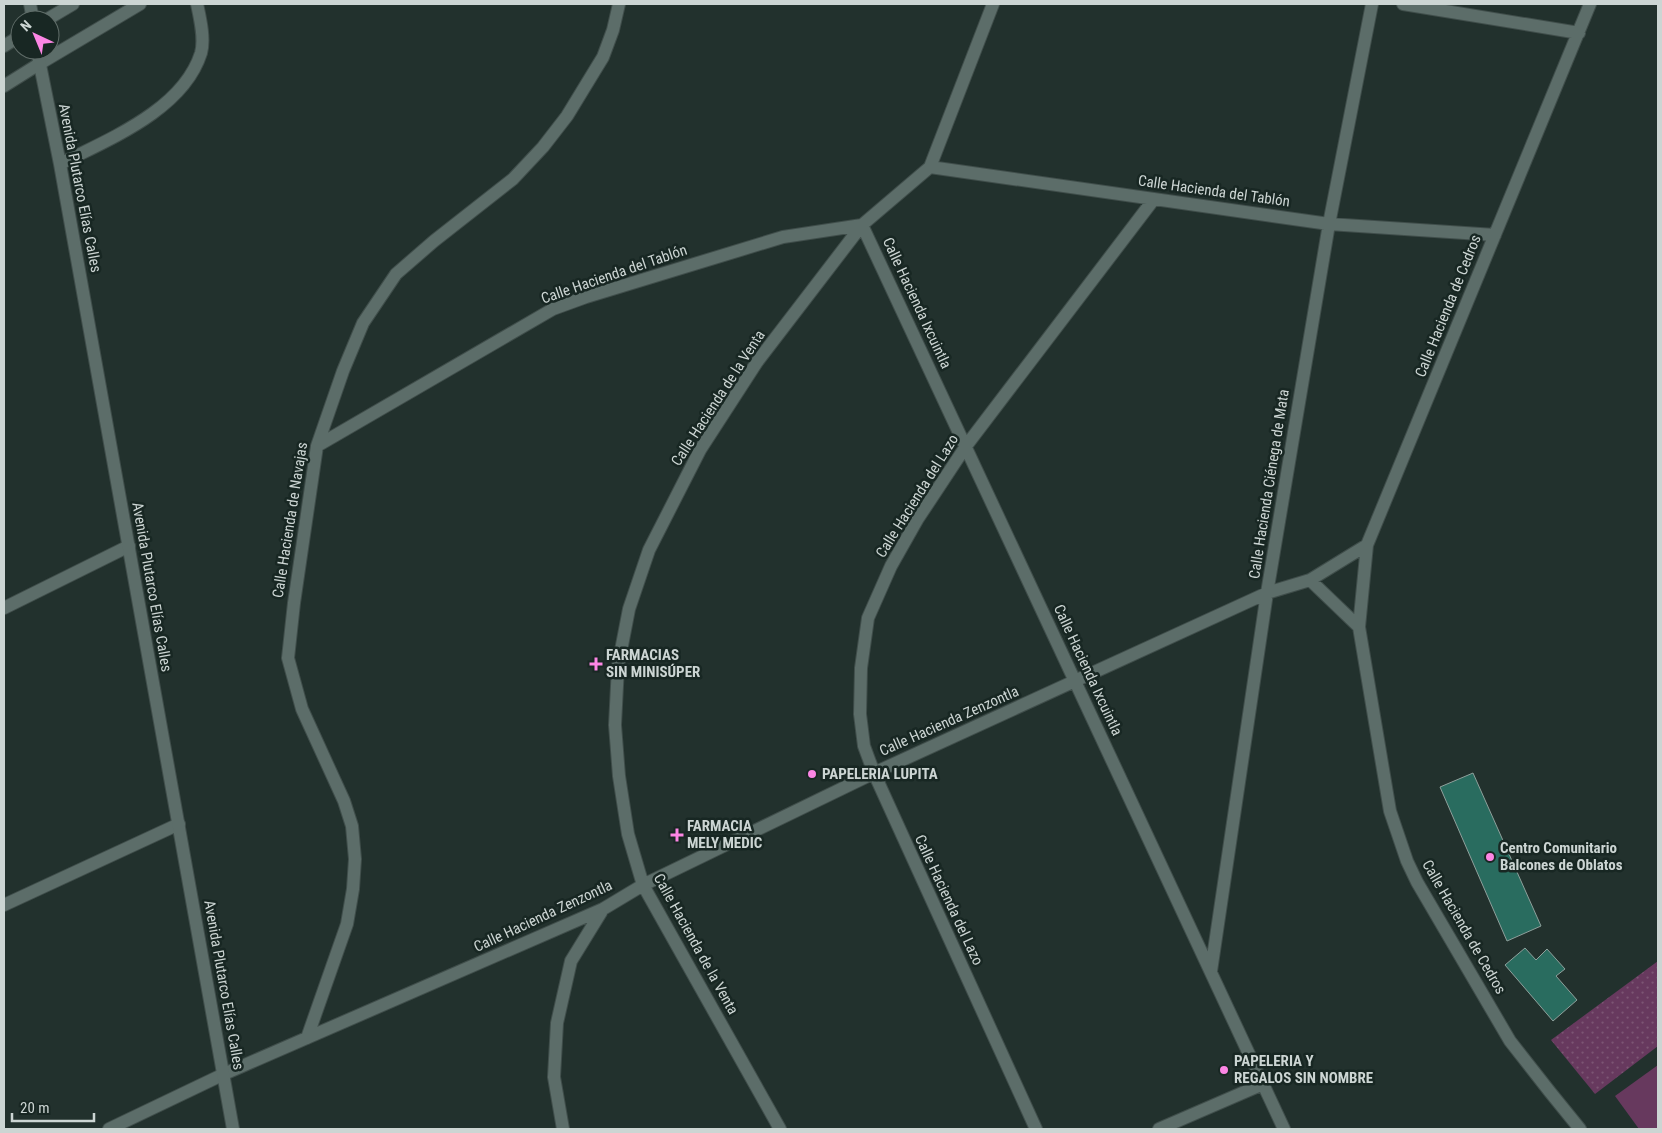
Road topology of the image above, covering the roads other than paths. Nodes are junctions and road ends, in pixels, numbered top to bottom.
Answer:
1 (73, 4) edge
2 (140, 4) edge
3 (197, 4) edge
4 (619, 4) edge
5 (993, 4) edge
6 (1372, 4) edge
7 (1403, 4) edge
8 (1590, 4) edge
9 (60, 12) edge
10 (1579, 33) junction
11 (38, 60) edge
12 (39, 64) junction
13 (4, 86) edge
14 (60, 164) junction
15 (930, 166) junction
16 (1154, 198) junction
17 (1329, 224) junction
18 (862, 225) junction
19 (1495, 235) junction
20 (317, 446) junction
21 (966, 446) junction
22 (129, 546) junction
23 (1367, 546) junction
24 (1310, 580) junction
25 (1267, 593) junction
26 (4, 608) edge
27 (1359, 627) junction
28 (1075, 682) junction
29 (874, 774) junction
30 (179, 824) junction
31 (643, 885) junction
32 (4, 906) edge
33 (603, 909) junction
34 (1211, 971) junction
35 (307, 1038) junction
36 (224, 1074) junction
37 (1264, 1084) junction
38 (109, 1129) edge
39 (233, 1129) edge
40 (563, 1129) edge
41 (780, 1129) edge
42 (1036, 1129) edge
43 (1159, 1129) edge
44 (1284, 1129) edge
45 (1580, 1129) edge

1 - 9 street
2 - 12 street
3 - 14 street
4 - 20 street, Calle Hacienda de Navajas
5 - 15 street, Calle Hacienda de la Venta
6 - 17 street, Calle Hacienda Ciénega de Mata
7 - 10 street
8 - 10 street, Calle Hacienda de Cedros
10 - 19 street, Calle Hacienda de Cedros
11 - 12 street, Avenida Plutarco Elías Calles
12 - 13 street
12 - 14 street, Avenida Plutarco Elías Calles
14 - 22 street, Avenida Plutarco Elías Calles
15 - 16 street, Calle Hacienda del Tablón
15 - 18 street, Calle Hacienda de la Venta
16 - 17 street, Calle Hacienda del Tablón
16 - 21 street, Calle Hacienda del Lazo
17 - 19 street, Calle Hacienda del Tablón
17 - 25 street, Calle Hacienda Ciénega de Mata
18 - 20 street, Calle Hacienda del Tablón
18 - 21 street, Calle Hacienda Ixcuintla
18 - 31 street, Calle Hacienda de la Venta
19 - 23 street, Calle Hacienda de Cedros
20 - 35 street, Calle Hacienda de Navajas
21 - 28 street, Calle Hacienda Ixcuintla
21 - 29 street, Calle Hacienda del Lazo
22 - 26 street
22 - 30 street, Avenida Plutarco Elías Calles
23 - 24 street, Calle Hacienda Zenzontla
23 - 27 street, Calle Hacienda de Cedros
24 - 25 street, Calle Hacienda Zenzontla
24 - 27 street
25 - 28 street, Calle Hacienda Zenzontla
25 - 34 street, Calle Hacienda Ciénega de Mata
27 - 45 street, Calle Hacienda de Cedros
28 - 29 street, Calle Hacienda Zenzontla
28 - 34 street, Calle Hacienda Ixcuintla
29 - 31 street, Calle Hacienda Zenzontla
29 - 42 street, Calle Hacienda del Lazo
30 - 32 street
30 - 36 street, Avenida Plutarco Elías Calles
31 - 33 street, Calle Hacienda Zenzontla
31 - 41 street, Calle Hacienda de la Venta
33 - 35 street, Calle Hacienda Zenzontla
33 - 40 street
34 - 37 street, Calle Hacienda Ixcuintla
35 - 36 street, Calle Hacienda Zenzontla
36 - 38 street, Calle Hacienda Zenzontla
36 - 39 street, Avenida Plutarco Elías Calles
37 - 43 street
37 - 44 street, Calle Hacienda Ixcuintla

